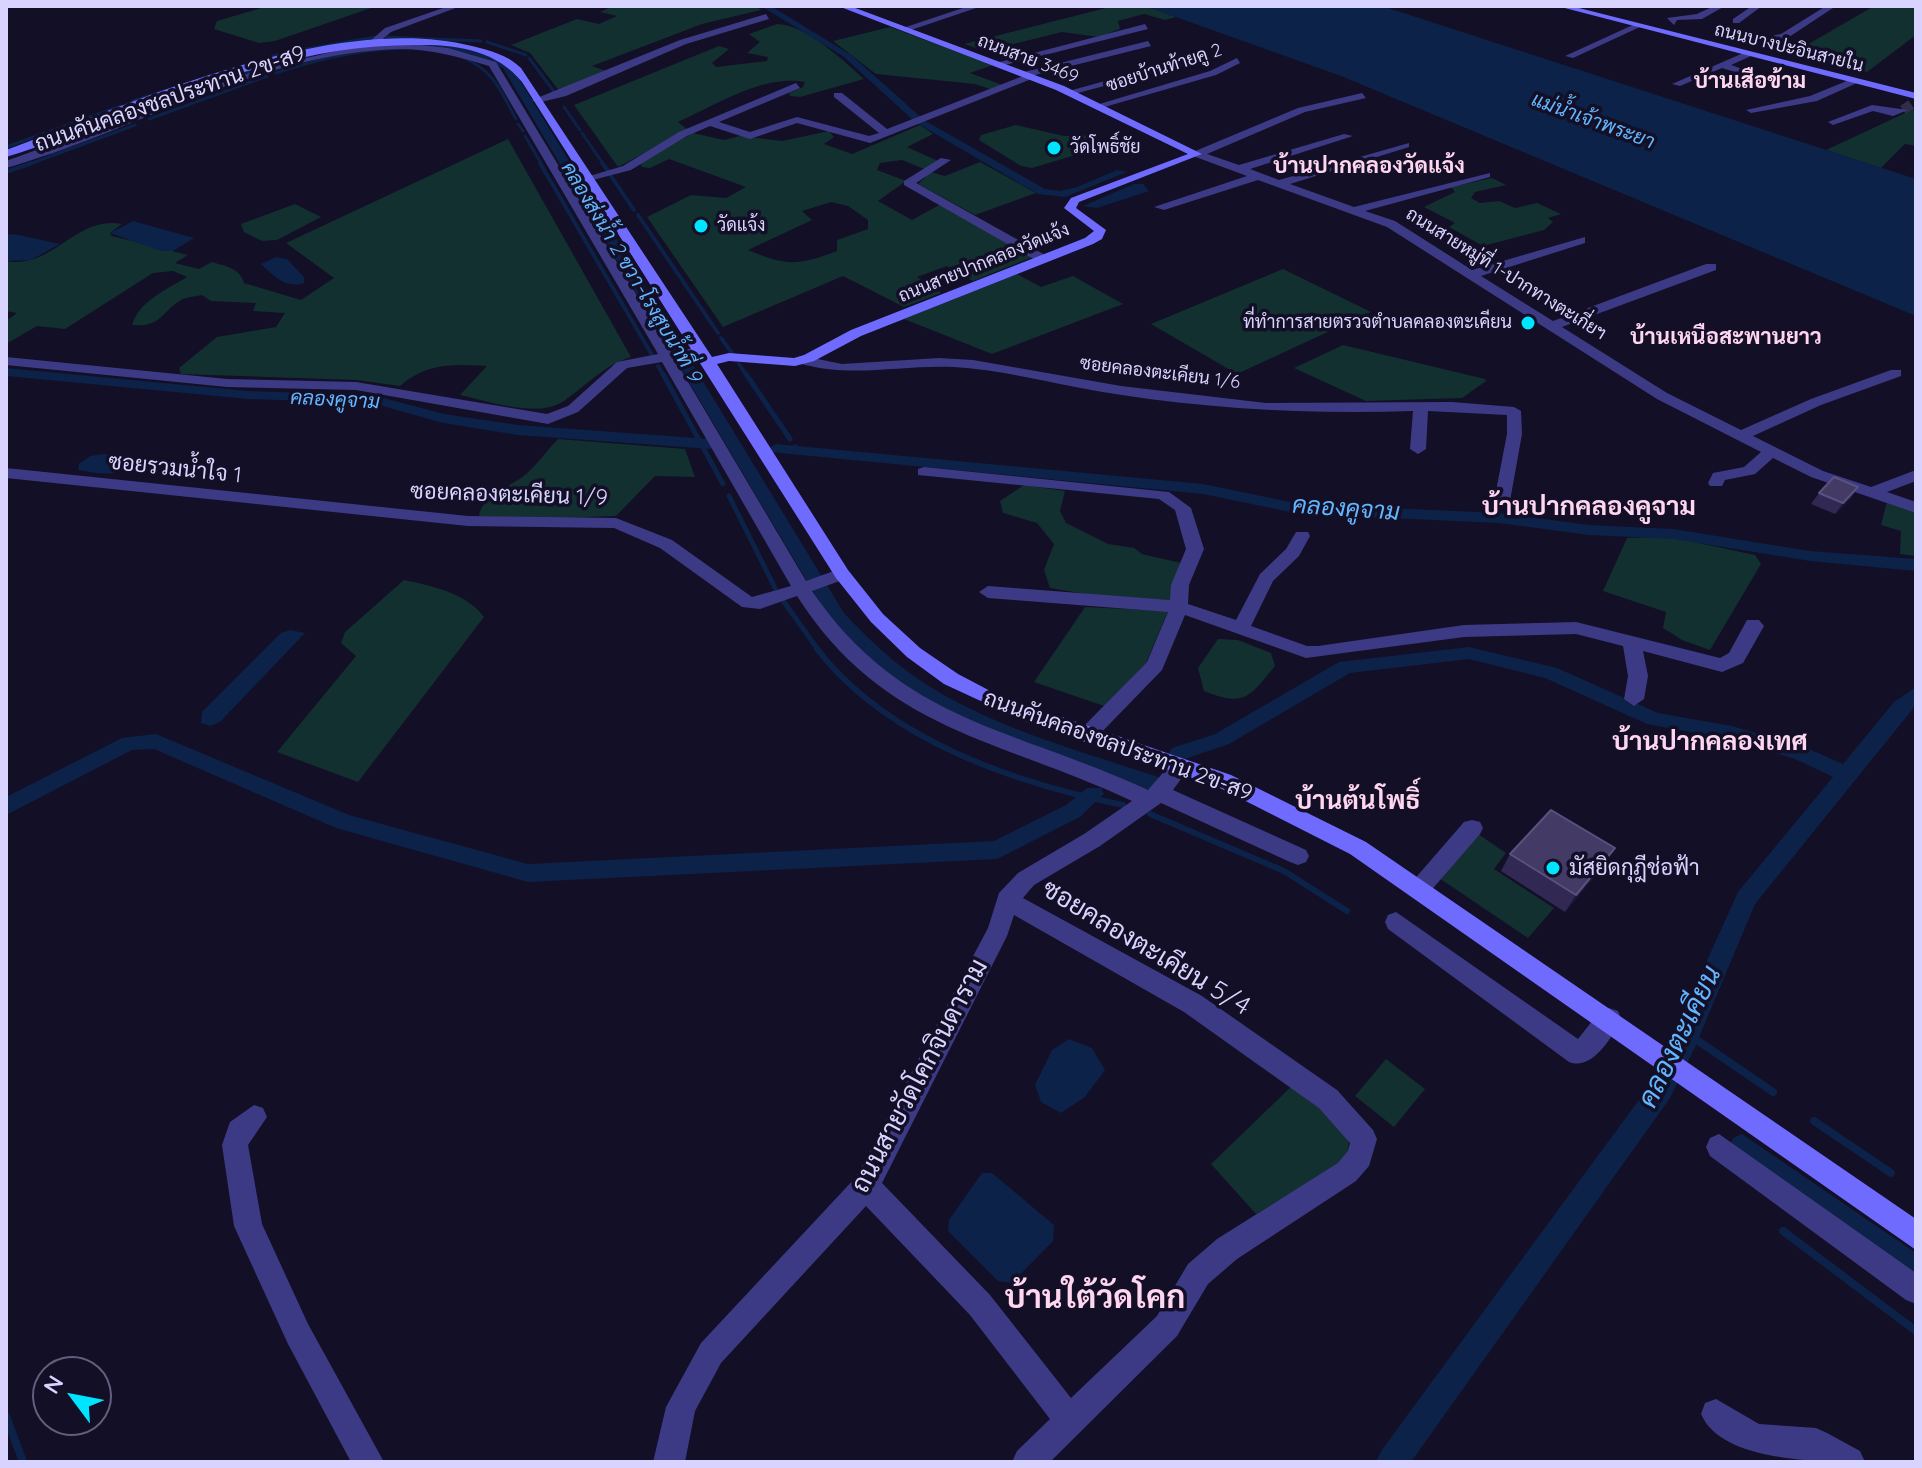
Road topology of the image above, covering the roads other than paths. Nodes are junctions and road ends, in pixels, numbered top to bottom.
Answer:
1 (457, 6) edge
2 (842, 6) edge
3 (978, 6) edge
4 (1561, 6) edge
5 (1586, 6) edge
6 (1721, 6) edge
7 (1758, 6) edge
8 (1832, 6) edge
9 (1601, 13) junction
10 (766, 17) dead end
11 (1736, 21) dead end
12 (1668, 23) junction
13 (1638, 26) junction
14 (1145, 27) dead end
15 (905, 29) junction
16 (374, 42) junction
17 (1148, 44) dead end
18 (1738, 44) junction
19 (1748, 54) junction
20 (1570, 56) dead end
21 (1196, 59) dead end
22 (1237, 61) dead end
23 (997, 64) junction
24 (1722, 65) junction
25 (1029, 75) junction
26 (1854, 81) junction
27 (1677, 84) dead end
28 (1779, 85) dead end
29 (796, 86) dead end
30 (1070, 92) junction
31 (1916, 94) edge
32 (838, 95) dead end
33 (1362, 96) dead end
34 (537, 100) junction
35 (1101, 105) junction
36 (1751, 110) dead end
37 (1903, 110) tunnel mouth
38 (120, 119) junction
39 (1833, 122) dead end
40 (710, 123) junction
41 (552, 128) junction
42 (534, 132) junction
43 (884, 132) junction
44 (1348, 136) dead end
45 (1405, 145) dead end
46 (6, 154) edge
47 (1197, 154) junction
48 (945, 160) dead end
49 (6, 165) edge
50 (1235, 170) junction
51 (1486, 175) dead end
52 (1256, 177) junction
53 (589, 178) junction
54 (1277, 184) junction
55 (1160, 207) dead end
56 (1358, 209) junction
57 (1581, 240) dead end
58 (1043, 259) junction
59 (1711, 267) dead end
60 (1470, 275) junction
61 (1551, 326) junction
62 (699, 356) junction
63 (670, 357) junction
64 (803, 360) junction
65 (6, 361) edge
66 (1896, 373) dead end
67 (1421, 408) junction
68 (1740, 436) junction
69 (1418, 449) dead end
70 (1770, 452) junction
71 (924, 472) dead end
72 (6, 473) edge
73 (1916, 475) edge
74 (1716, 483) dead end
75 (1871, 493) junction
76 (1502, 501) dead end
77 (1916, 507) edge
78 (338, 510) joint
79 (1302, 536) dead end
80 (836, 576) junction
81 (800, 587) junction
82 (988, 592) dead end
83 (1179, 607) junction
84 (1753, 624) dead end
85 (1242, 626) junction
86 (1632, 642) junction
87 (1634, 699) dead end
88 (1088, 734) junction
89 (1181, 765) junction
90 (1154, 796) junction
91 (1472, 828) dead end
92 (1298, 856) dead end
93 (1420, 888) junction
94 (1007, 900) junction
95 (1396, 922) dead end
96 (1619, 1026) junction
97 (254, 1117) dead end
98 (1719, 1147) dead end
99 (866, 1186) junction
100 (1916, 1236) edge
101 (1916, 1290) edge
102 (1716, 1414) dead end
103 (1070, 1421) junction
104 (368, 1462) edge
105 (669, 1462) edge
106 (1028, 1462) edge
107 (1849, 1462) edge

1 - 16 street
2 - 15 street, ถนนสาย 3469
3 - 15 street
4 - 9 street, ถนนบางปะอินสายใน
5 - 9 street, ถนนบางปะอินสายใน
6 - 12 street
7 - 11 street
8 - 18 street
9 - 12 street, ถนนบางปะอินสายใน
9 - 13 street, ถนนบางปะอินสายใน
10 - 34 street
12 - 18 street, ถนนบางปะอินสายใน
13 - 19 street, ถนนบางปะอินสายใน
13 - 20 street
14 - 23 street
15 - 23 street, ถนนสาย 3469
16 - 34 street, ถนนคันคลองชลประทาน 2ข-ส9
16 - 38 street, ถนนคันคลองชลประทาน 2ข-ส9
17 - 25 street
18 - 31 street, ถนนบางปะอินสายใน
19 - 24 street
19 - 26 street, ถนนบางปะอินสายใน
21 - 30 street
22 - 35 street, ซอยบ้านท้ายคู 2
23 - 25 street, ถนนสาย 3469
24 - 27 street
24 - 28 street
25 - 30 street, ถนนสาย 3469
25 - 43 street
26 - 31 street, ถนนบางปะอินสายใน
26 - 36 street
29 - 40 street
30 - 35 street, ถนนสาย 3469
32 - 43 street
33 - 47 street
34 - 41 street, ถนนคันคลองชลประทาน 2ข-ส9
35 - 47 street, ถนนสาย 3469
37 - 39 street
38 - 42 street
38 - 46 street, ถนนคันคลองชลประทาน 2ข-ส9
38 - 49 street
40 - 43 street
40 - 53 street
41 - 42 street
41 - 53 street, ถนนคันคลองชลประทาน 2ข-ส9
42 - 63 street
44 - 50 street
45 - 54 street
47 - 50 street, ถนนสายหมู่ที่ 1-ปากทางตะเกี่ยฯ
47 - 58 street, ถนนสายปากคลองวัดแจ้ง
48 - 58 street
50 - 52 street, ถนนสายหมู่ที่ 1-ปากทางตะเกี่ยฯ
51 - 56 street
52 - 54 street, ถนนสายหมู่ที่ 1-ปากทางตะเกี่ยฯ
52 - 55 street
53 - 62 street, ถนนคันคลองชลประทาน 2ข-ส9
54 - 56 street, ถนนสายหมู่ที่ 1-ปากทางตะเกี่ยฯ
56 - 60 street, ถนนสายหมู่ที่ 1-ปากทางตะเกี่ยฯ
57 - 60 street
58 - 64 street, ถนนสายปากคลองวัดแจ้ง
59 - 61 street
60 - 61 street, ถนนสายหมู่ที่ 1-ปากทางตะเกี่ยฯ
61 - 68 street, ถนนสายหมู่ที่ 1-ปากทางตะเกี่ยฯ
62 - 63 street
62 - 64 street, ถนนสายปากคลองวัดแจ้ง
62 - 80 street, ถนนคันคลองชลประทาน 2ข-ส9
63 - 65 street
63 - 81 street
64 - 67 street, ซอยคลองตะเคียน 1/6
66 - 68 street
67 - 69 street
67 - 76 street, ซอยคลองตะเคียน 1/6
68 - 70 street, ถนนสายหมู่ที่ 1-ปากทางตะเกี่ยฯ
70 - 74 street
70 - 75 street, ถนนสายหมู่ที่ 1-ปากทางตะเกี่ยฯ
71 - 83 street
72 - 78 street, ซอยรวมน้ำใจ 1
73 - 75 street
75 - 77 street, ถนนสายหมู่ที่ 1-ปากทางตะเกี่ยฯ
78 - 81 street, ซอยคลองตะเคียน 1/9
79 - 85 street
80 - 81 street, ซอยคลองตะเคียน 1/9
80 - 88 street, ถนนคันคลองชลประทาน 2ข-ส9
81 - 90 street
82 - 83 street
83 - 85 street
83 - 88 street
84 - 86 street
85 - 86 street
86 - 87 street
88 - 89 street, ถนนคันคลองชลประทาน 2ข-ส9
89 - 90 street, ถนนสายวัดโคกจินดาราม
89 - 93 street, ถนนคันคลองชลประทาน 2ข-ส9
90 - 92 street
90 - 94 street, ถนนสายวัดโคกจินดาราม
91 - 93 street
93 - 96 street, ถนนคันคลองชลประทาน 2ข-ส9
94 - 99 street, ถนนสายวัดโคกจินดาราม
94 - 103 street, ซอยคลองตะเคียน 5/4
95 - 96 street
96 - 100 street, ถนนคันคลองชลประทาน 2ข-ส9
97 - 104 street
98 - 101 street
99 - 103 street
99 - 105 street, ถนนสายวัดโคกจินดาราม
102 - 107 street
103 - 106 street

